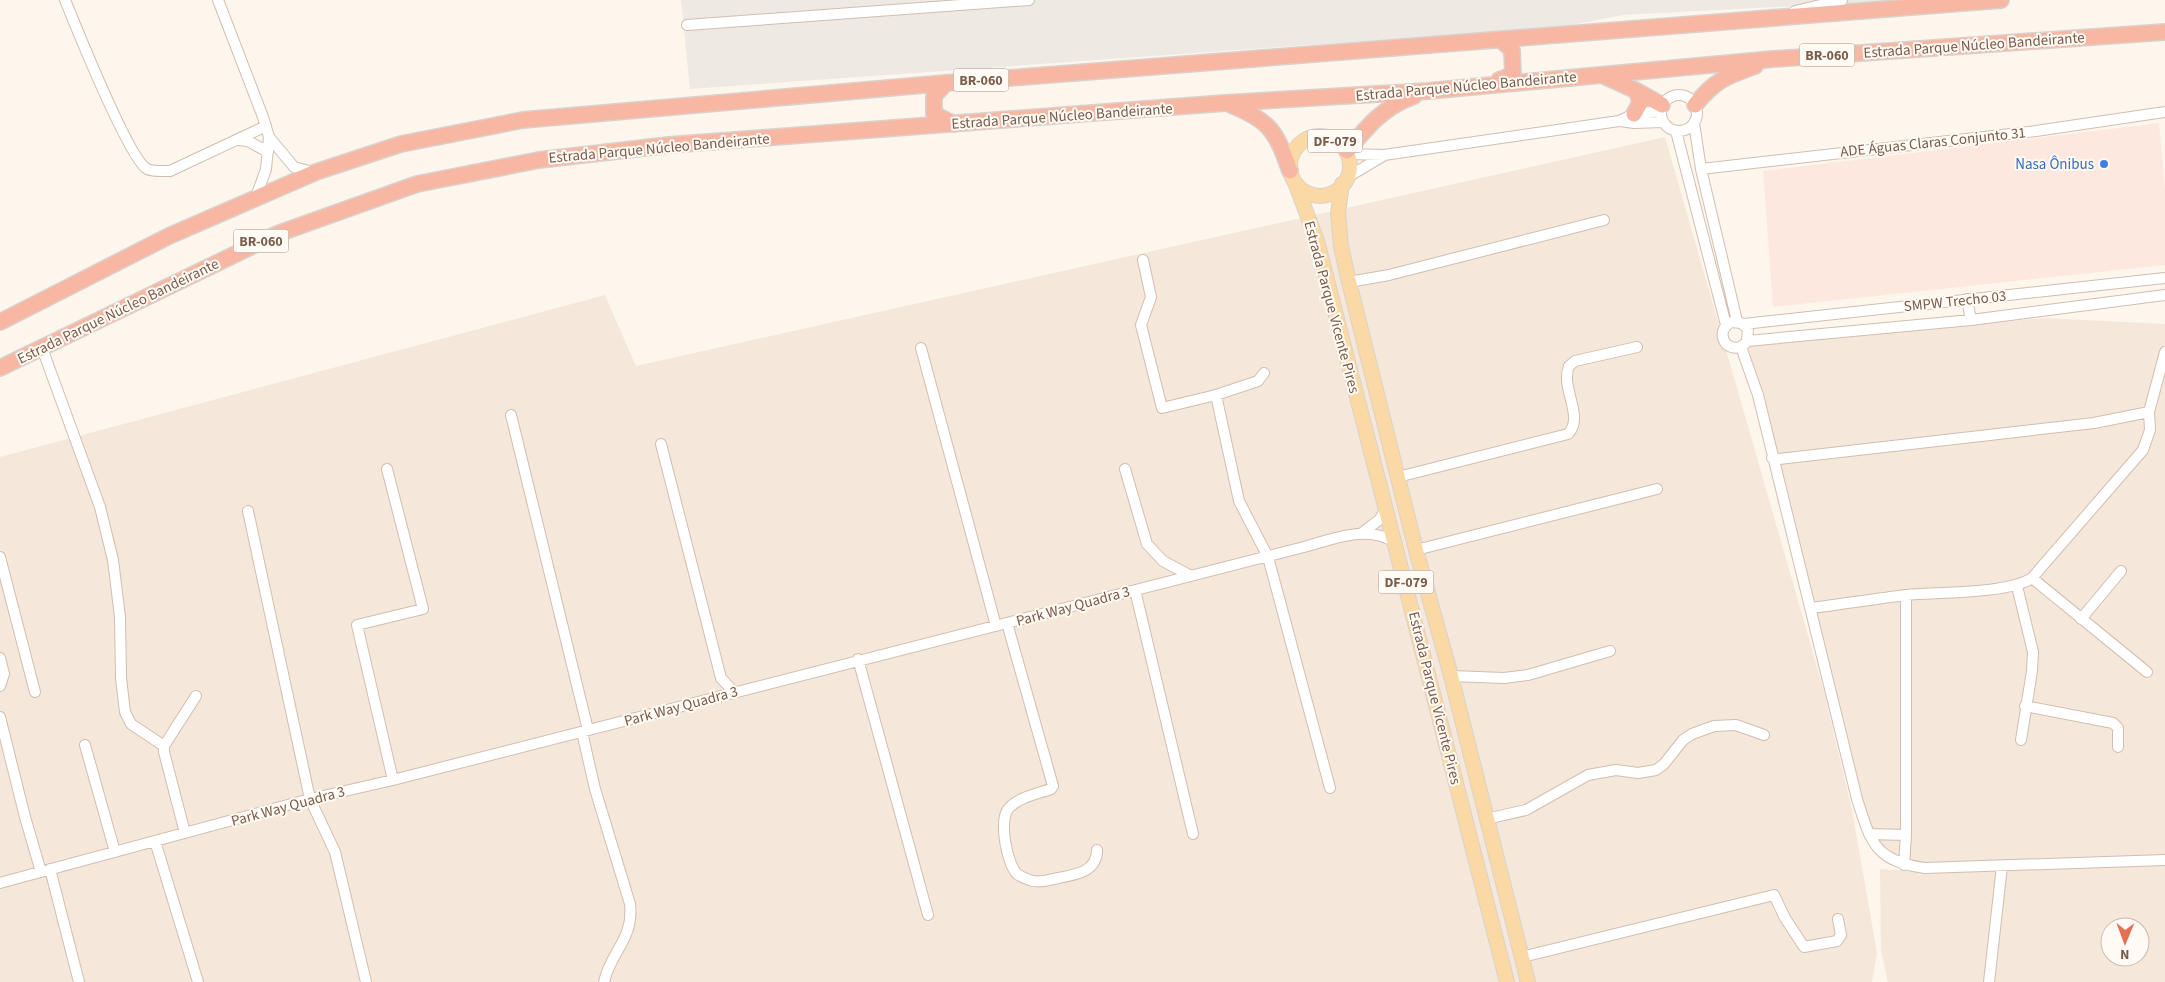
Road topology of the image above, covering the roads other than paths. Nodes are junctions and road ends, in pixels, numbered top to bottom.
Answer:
1 (65, 0) edge
2 (218, 0) edge
3 (1029, 0) edge
4 (1842, 0) edge
5 (2001, 0) edge
6 (978, 2) edge
7 (1757, 20) junction
8 (687, 24) dead end
9 (2165, 32) edge
10 (1501, 40) junction
11 (1773, 59) junction
12 (1601, 74) junction
13 (946, 83) junction
14 (1490, 84) junction
15 (1428, 91) junction
16 (1636, 91) junction
17 (1225, 103) junction
18 (1695, 105) junction
19 (1661, 108) junction
20 (2165, 112) edge
21 (1634, 114) junction
22 (1619, 121) junction
23 (1663, 122) junction
24 (1694, 123) junction
25 (954, 124) junction
26 (266, 126) junction
27 (1676, 131) junction
28 (269, 137) junction
29 (237, 140) junction
30 (268, 152) junction
31 (1348, 152) junction
32 (1384, 155) junction
33 (1700, 169) junction
34 (316, 172) junction
35 (1293, 178) junction
36 (1344, 181) junction
37 (256, 197) junction
38 (1604, 220) dead end
39 (1143, 260) dead end
40 (2165, 278) edge
41 (1349, 282) junction
42 (2067, 289) junction
43 (2165, 295) edge
44 (1967, 299) junction
45 (2068, 308) junction
46 (1822, 315) junction
47 (1971, 320) junction
48 (0, 322) edge
49 (1741, 323) junction
50 (1726, 325) junction
51 (1823, 334) junction
52 (1744, 344) junction
53 (1638, 346) dead end
54 (42, 348) junction
55 (921, 348) dead end
56 (2165, 352) edge
57 (0, 368) edge
58 (1264, 373) dead end
59 (1216, 395) junction
60 (2149, 412) junction
61 (512, 415) dead end
62 (660, 444) dead end
63 (1772, 458) junction
64 (387, 469) dead end
65 (1125, 469) dead end
66 (1398, 477) junction
67 (1657, 489) dead end
68 (1385, 510) junction
69 (248, 511) dead end
70 (1362, 533) junction
71 (1396, 543) junction
72 (1416, 550) junction
73 (0, 557) edge
74 (1268, 557) junction
75 (2121, 572) dead end
76 (1191, 576) junction
77 (2032, 578) junction
78 (2017, 586) junction
79 (1135, 590) junction
80 (1906, 595) junction
81 (1811, 608) junction
82 (2081, 619) junction
83 (1007, 623) junction
84 (996, 626) junction
85 (1610, 651) dead end
86 (0, 658) edge
87 (858, 659) junction
88 (2147, 672) dead end
89 (1451, 676) junction
90 (721, 678) junction
91 (0, 686) edge
92 (36, 692) dead end
93 (734, 692) junction
94 (196, 696) dead end
95 (716, 697) junction
96 (2026, 706) junction
97 (0, 716) edge
98 (585, 731) junction
99 (1764, 735) dead end
100 (2021, 740) dead end
101 (85, 745) dead end
102 (164, 746) junction
103 (2118, 747) dead end
104 (1477, 777) junction
105 (393, 780) junction
106 (1457, 784) junction
107 (1330, 788) dead end
108 (310, 799) junction
109 (1486, 819) junction
110 (185, 833) junction
111 (1193, 834) dead end
112 (1868, 834) junction
113 (1906, 835) junction
114 (155, 842) junction
115 (1097, 850) dead end
116 (115, 852) junction
117 (2165, 860) edge
118 (1904, 865) junction
119 (2002, 866) junction
120 (46, 871) junction
121 (0, 883) edge
122 (928, 915) dead end
123 (1838, 919) dead end
124 (1522, 957) junction
125 (79, 982) edge
126 (198, 982) edge
127 (366, 982) edge
128 (604, 982) edge
129 (1507, 982) edge
130 (1528, 982) edge
131 (1989, 982) edge

1 - 29 street
2 - 26 street
3 - 6 street
4 - 7 street
5 - 7 highway, BR-060
6 - 8 street
7 - 10 highway, BR-060
9 - 11 highway, Estrada Parque Núcleo Bandeirante / BR-060
10 - 13 highway, BR-060
10 - 14 highway
11 - 12 highway, Estrada Parque Núcleo Bandeirante / BR-060
11 - 18 highway
12 - 14 highway, Estrada Parque Núcleo Bandeirante / BR-060
12 - 16 highway
13 - 25 highway
13 - 34 highway, BR-060
14 - 15 highway, Estrada Parque Núcleo Bandeirante / BR-060
15 - 17 highway, Estrada Parque Núcleo Bandeirante / BR-060
15 - 31 highway
16 - 19 highway
16 - 21 highway
17 - 25 highway, Estrada Parque Núcleo Bandeirante / BR-060
17 - 35 highway
18 - 19 street
18 - 24 street
19 - 21 street
19 - 23 street
20 - 33 street, ADE Águas Claras Conjunto 31
21 - 22 street
22 - 23 street
22 - 32 street
23 - 27 street
24 - 27 street
24 - 33 street
25 - 54 highway, Estrada Parque Núcleo Bandeirante / BR-060
26 - 28 street
26 - 29 street
27 - 50 street
28 - 30 street
28 - 34 street
29 - 30 street
30 - 37 street
31 - 32 street
31 - 35 main road, DF-079
31 - 36 main road, Estrada Parque Vicente Pires / DF-079
32 - 36 street
33 - 49 street
34 - 37 highway, BR-060
35 - 36 main road
35 - 68 main road, Estrada Parque Vicente Pires / DF-079
36 - 41 main road, Estrada Parque Vicente Pires / DF-079
37 - 48 highway, BR-060
38 - 41 street
39 - 59 street
40 - 42 street, SMPW Trecho 03
41 - 66 main road, Estrada Parque Vicente Pires / DF-079
42 - 44 street, SMPW Trecho 03
42 - 45 street
43 - 45 street
44 - 46 street, SMPW Trecho 03
44 - 47 street
45 - 47 street
46 - 49 street, SMPW Trecho 03
46 - 51 street
47 - 51 street
49 - 50 street
49 - 52 street
50 - 52 street
51 - 52 street
52 - 63 street
53 - 66 street
54 - 57 highway, Estrada Parque Núcleo Bandeirante / BR-060
54 - 102 street
55 - 84 street
56 - 60 street
58 - 59 street
59 - 74 street
60 - 63 street
60 - 77 street
61 - 98 street
62 - 90 street
63 - 81 street
64 - 105 street
65 - 76 street
66 - 72 main road, Estrada Parque Vicente Pires / DF-079
67 - 72 street
68 - 70 street, Park Way Quadra 3
68 - 71 main road, Estrada Parque Vicente Pires / DF-079
69 - 108 street
70 - 71 street, Park Way Quadra 3
70 - 74 street, Park Way Quadra 3
71 - 106 main road, Estrada Parque Vicente Pires / DF-079
72 - 89 main road, Estrada Parque Vicente Pires / DF-079
73 - 92 street
74 - 76 street, Park Way Quadra 3
74 - 107 street
75 - 82 street
76 - 79 street, Park Way Quadra 3
77 - 78 street
77 - 82 street
78 - 80 street
78 - 96 street
79 - 83 street, Park Way Quadra 3
79 - 111 street
80 - 81 street
80 - 113 street
81 - 112 street
82 - 88 street
83 - 84 street, Park Way Quadra 3
83 - 115 street
84 - 87 street, Park Way Quadra 3
85 - 89 street
86 - 91 street
87 - 93 street, Park Way Quadra 3
87 - 122 street
89 - 104 main road, Estrada Parque Vicente Pires / DF-079
90 - 93 street
90 - 95 street
93 - 95 street, Park Way Quadra 3
94 - 102 street
95 - 98 street, Park Way Quadra 3
96 - 100 street
96 - 103 street
97 - 120 street
98 - 105 street, Park Way Quadra 3
98 - 128 street
99 - 109 street
101 - 116 street
102 - 110 street
104 - 106 main road
104 - 109 main road, Estrada Parque Vicente Pires / DF-079
105 - 108 street, Park Way Quadra 3
106 - 129 main road, Estrada Parque Vicente Pires / DF-079
108 - 110 street, Park Way Quadra 3
108 - 127 street
109 - 124 main road, Estrada Parque Vicente Pires / DF-079
110 - 114 street, Park Way Quadra 3
112 - 113 street
112 - 118 street
113 - 118 street
114 - 116 street, Park Way Quadra 3
114 - 126 street
116 - 120 street, Park Way Quadra 3
117 - 119 street
118 - 119 street
119 - 131 street
120 - 121 street, Park Way Quadra 3
120 - 125 street
123 - 124 street
124 - 130 main road, Estrada Parque Vicente Pires / DF-079

